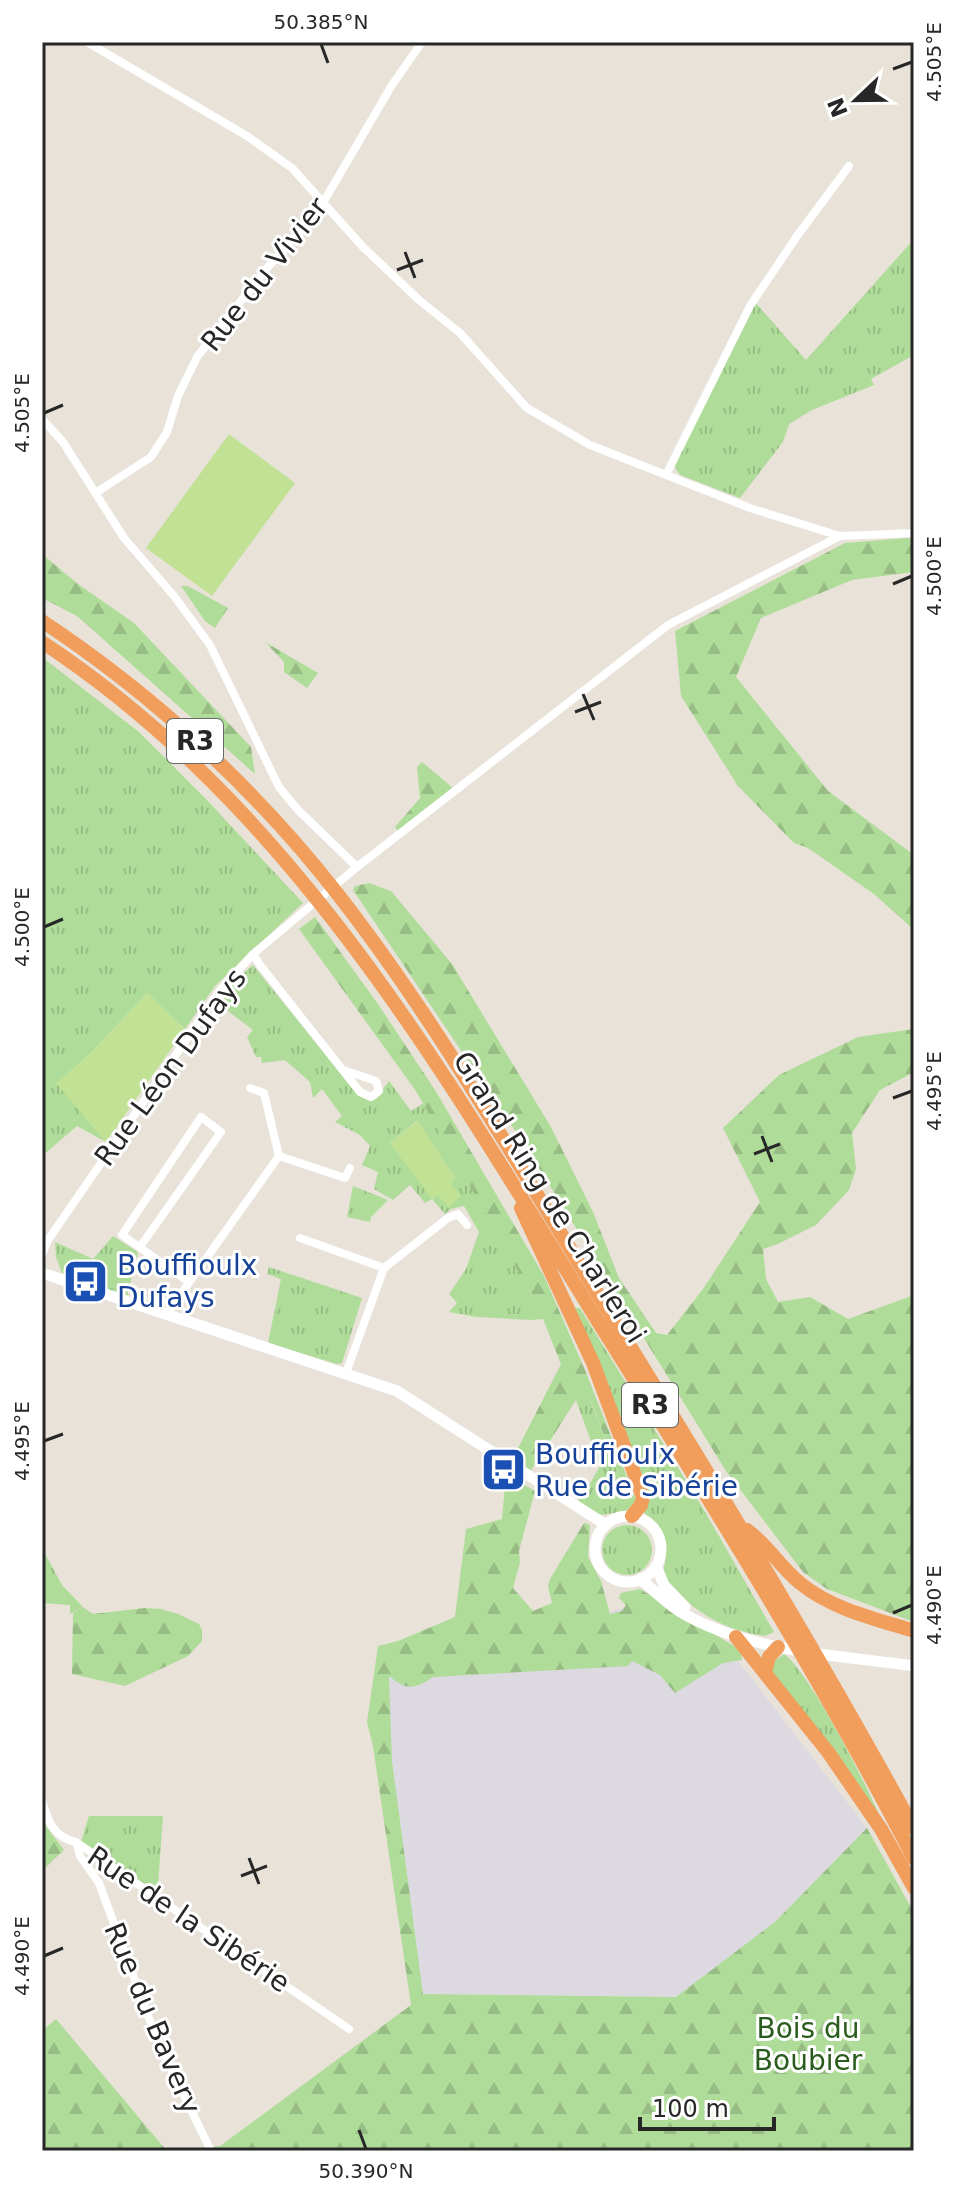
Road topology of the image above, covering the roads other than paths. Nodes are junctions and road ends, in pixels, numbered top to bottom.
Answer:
1 (87, 42) edge
2 (422, 42) edge
3 (849, 166) dead end
4 (323, 204) junction
5 (42, 419) edge
6 (666, 475) junction
7 (97, 492) junction
8 (914, 533) edge
9 (840, 536) junction
10 (42, 621) edge
11 (42, 642) edge
12 (357, 867) junction
13 (253, 954) junction
14 (343, 1070) dead end
15 (250, 1088) dead end
16 (279, 1156) junction
17 (350, 1168) dead end
18 (507, 1175) junction
19 (467, 1225) dead end
20 (300, 1238) dead end
21 (140, 1247) junction
22 (42, 1255) edge
23 (384, 1268) junction
24 (42, 1273) edge
25 (189, 1282) junction
26 (166, 1315) junction
27 (346, 1373) junction
28 (632, 1516) junction
29 (606, 1525) junction
30 (742, 1527) junction
31 (656, 1566) junction
32 (640, 1579) junction
33 (700, 1620) junction
34 (914, 1631) edge
35 (736, 1637) junction
36 (778, 1647) junction
37 (914, 1666) edge
38 (765, 1673) junction
39 (42, 1801) edge
40 (914, 1829) edge
41 (76, 1842) junction
42 (914, 1859) edge
43 (914, 1888) edge
44 (349, 2029) dead end
45 (211, 2151) edge

1 - 4 street
2 - 4 street, Rue du Vivier
3 - 6 street
4 - 6 street
4 - 7 street, Rue du Vivier
5 - 7 street
6 - 9 street
7 - 12 street
8 - 9 street
9 - 12 street, Rue Léon Dufays
10 - 30 highway, Grand Ring de Charleroi / R3
11 - 18 highway, Grand Ring de Charleroi / R3
12 - 13 street, Rue Léon Dufays
13 - 14 street
13 - 22 street, Rue Léon Dufays
15 - 16 street
16 - 17 street
16 - 25 street
18 - 28 highway
18 - 42 highway, Grand Ring de Charleroi / R3
19 - 23 street
20 - 23 street
21 - 21 street
21 - 25 street
23 - 27 street
24 - 26 street
25 - 26 street
26 - 27 street
27 - 29 street
28 - 29 street
28 - 31 street
29 - 32 street
30 - 34 highway
30 - 40 highway, Grand Ring de Charleroi / R3
31 - 32 street
31 - 33 street
32 - 33 street
33 - 35 street
35 - 36 street
35 - 38 highway
36 - 37 street
36 - 38 highway
38 - 43 highway
39 - 41 street, Rue de la Sibérie
41 - 44 street, Rue de la Sibérie
41 - 45 street, Rue du Bavery

